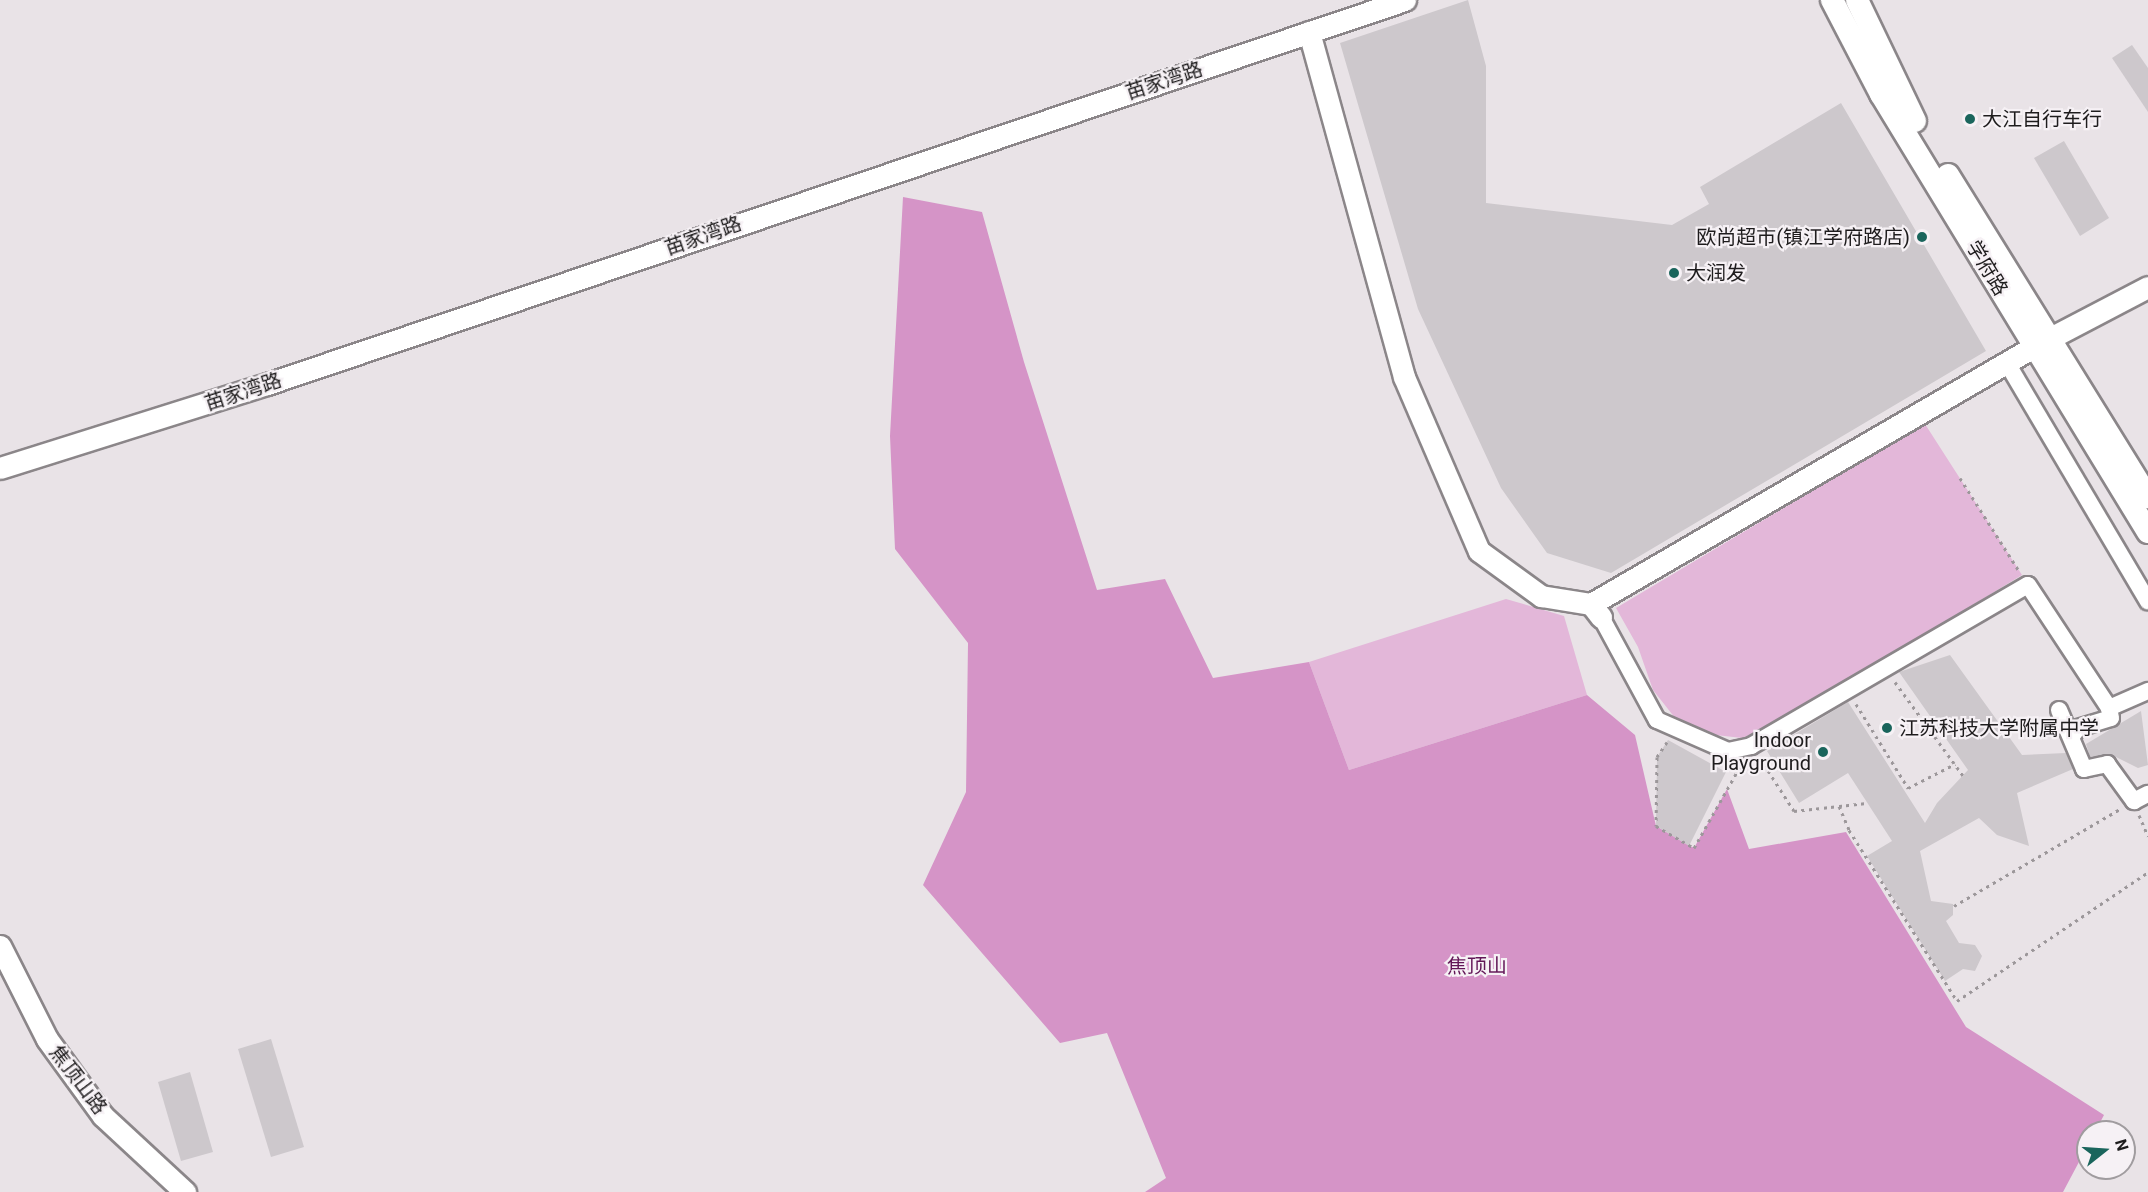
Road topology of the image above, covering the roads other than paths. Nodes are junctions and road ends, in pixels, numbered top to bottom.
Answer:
1 (1405, 0) edge
2 (1832, 0) edge
3 (1857, 0) edge
4 (1309, 32) junction
5 (2148, 287) edge
6 (2043, 343) junction
7 (2007, 363) junction
8 (0, 468) edge
9 (2148, 497) edge
10 (2148, 532) edge
11 (2148, 601) edge
12 (1596, 610) junction
13 (2148, 691) edge
14 (2109, 708) junction
15 (2059, 710) dead end
16 (2072, 736) junction
17 (2141, 798) edge
18 (0, 946) edge
19 (185, 1192) edge

1 - 4 street, 苗家湾路
2 - 6 main road, 学府路
3 - 6 main road, 学府路
4 - 8 street, 苗家湾路
4 - 12 street
5 - 6 street
6 - 7 street
6 - 9 main road, 学府路
6 - 10 main road, 学府路
7 - 11 street
7 - 12 street
12 - 14 street
13 - 14 street
14 - 16 street
15 - 16 street
16 - 17 street
18 - 19 street, 焦顶山路

